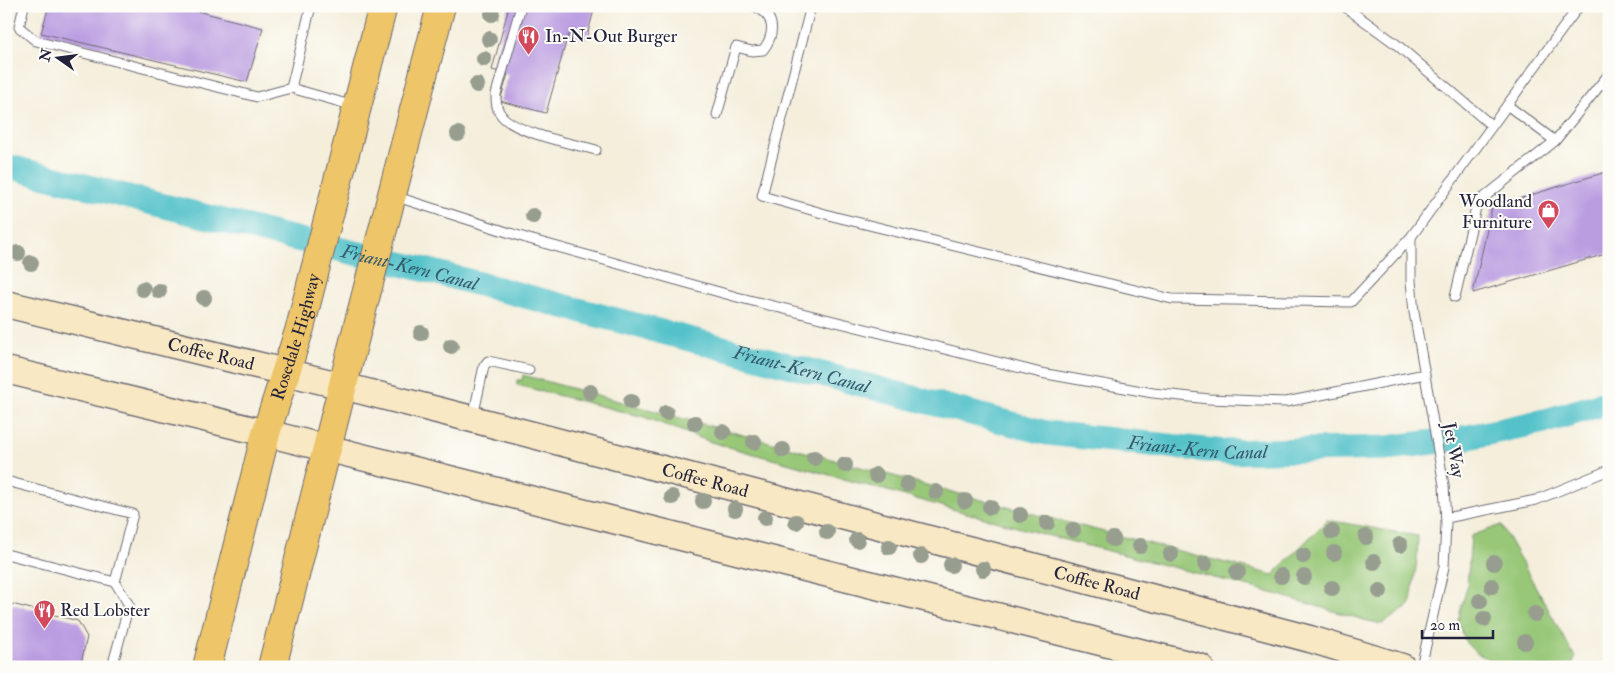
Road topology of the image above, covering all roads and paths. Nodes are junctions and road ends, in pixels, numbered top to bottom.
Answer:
1 (24, 6) edge
2 (311, 6) edge
3 (382, 6) edge
4 (441, 6) edge
5 (520, 6) edge
6 (754, 6) edge
7 (811, 6) edge
8 (1344, 6) edge
9 (1579, 6) edge
10 (1609, 74) edge
11 (291, 88) junction
12 (1507, 104) junction
13 (357, 106) junction
14 (717, 115) dead end
15 (1492, 126) junction
16 (1555, 141) junction
17 (596, 150) dead end
18 (392, 196) junction
19 (1412, 237) junction
20 (1455, 297) dead end
21 (6, 304) edge
22 (6, 370) edge
23 (530, 370) dead end
24 (285, 372) junction
25 (1425, 374) junction
26 (343, 386) junction
27 (472, 419) junction
28 (266, 433) junction
29 (328, 449) junction
30 (1609, 470) edge
31 (6, 481) edge
32 (1446, 518) junction
33 (6, 554) edge
34 (115, 582) junction
35 (112, 667) edge
36 (207, 667) edge
37 (272, 667) edge
38 (1200, 667) edge
39 (1402, 667) edge
40 (1421, 667) edge

1 - 11 lane
2 - 11 lane
3 - 13 main road, Rosedale Highway
4 - 18 main road
5 - 17 lane
6 - 14 lane
7 - 19 lane
8 - 15 lane
9 - 12 lane
10 - 16 lane
11 - 13 lane
12 - 15 lane
12 - 16 lane
13 - 24 main road, Rosedale Highway
15 - 19 lane
16 - 20 lane
18 - 25 lane
18 - 26 main road
19 - 25 lane, Jet Way
21 - 24 main road, Coffee Road
22 - 28 main road
23 - 27 lane
24 - 26 main road, Coffee Road
24 - 28 main road, Rosedale Highway
25 - 32 lane, Jet Way
26 - 27 main road, Coffee Road
26 - 29 main road
27 - 39 main road, Coffee Road
28 - 29 main road
28 - 36 main road, Rosedale Highway
29 - 37 main road
29 - 38 main road
30 - 32 lane
31 - 34 lane
32 - 40 lane, Jet Way
33 - 34 lane
34 - 35 lane

